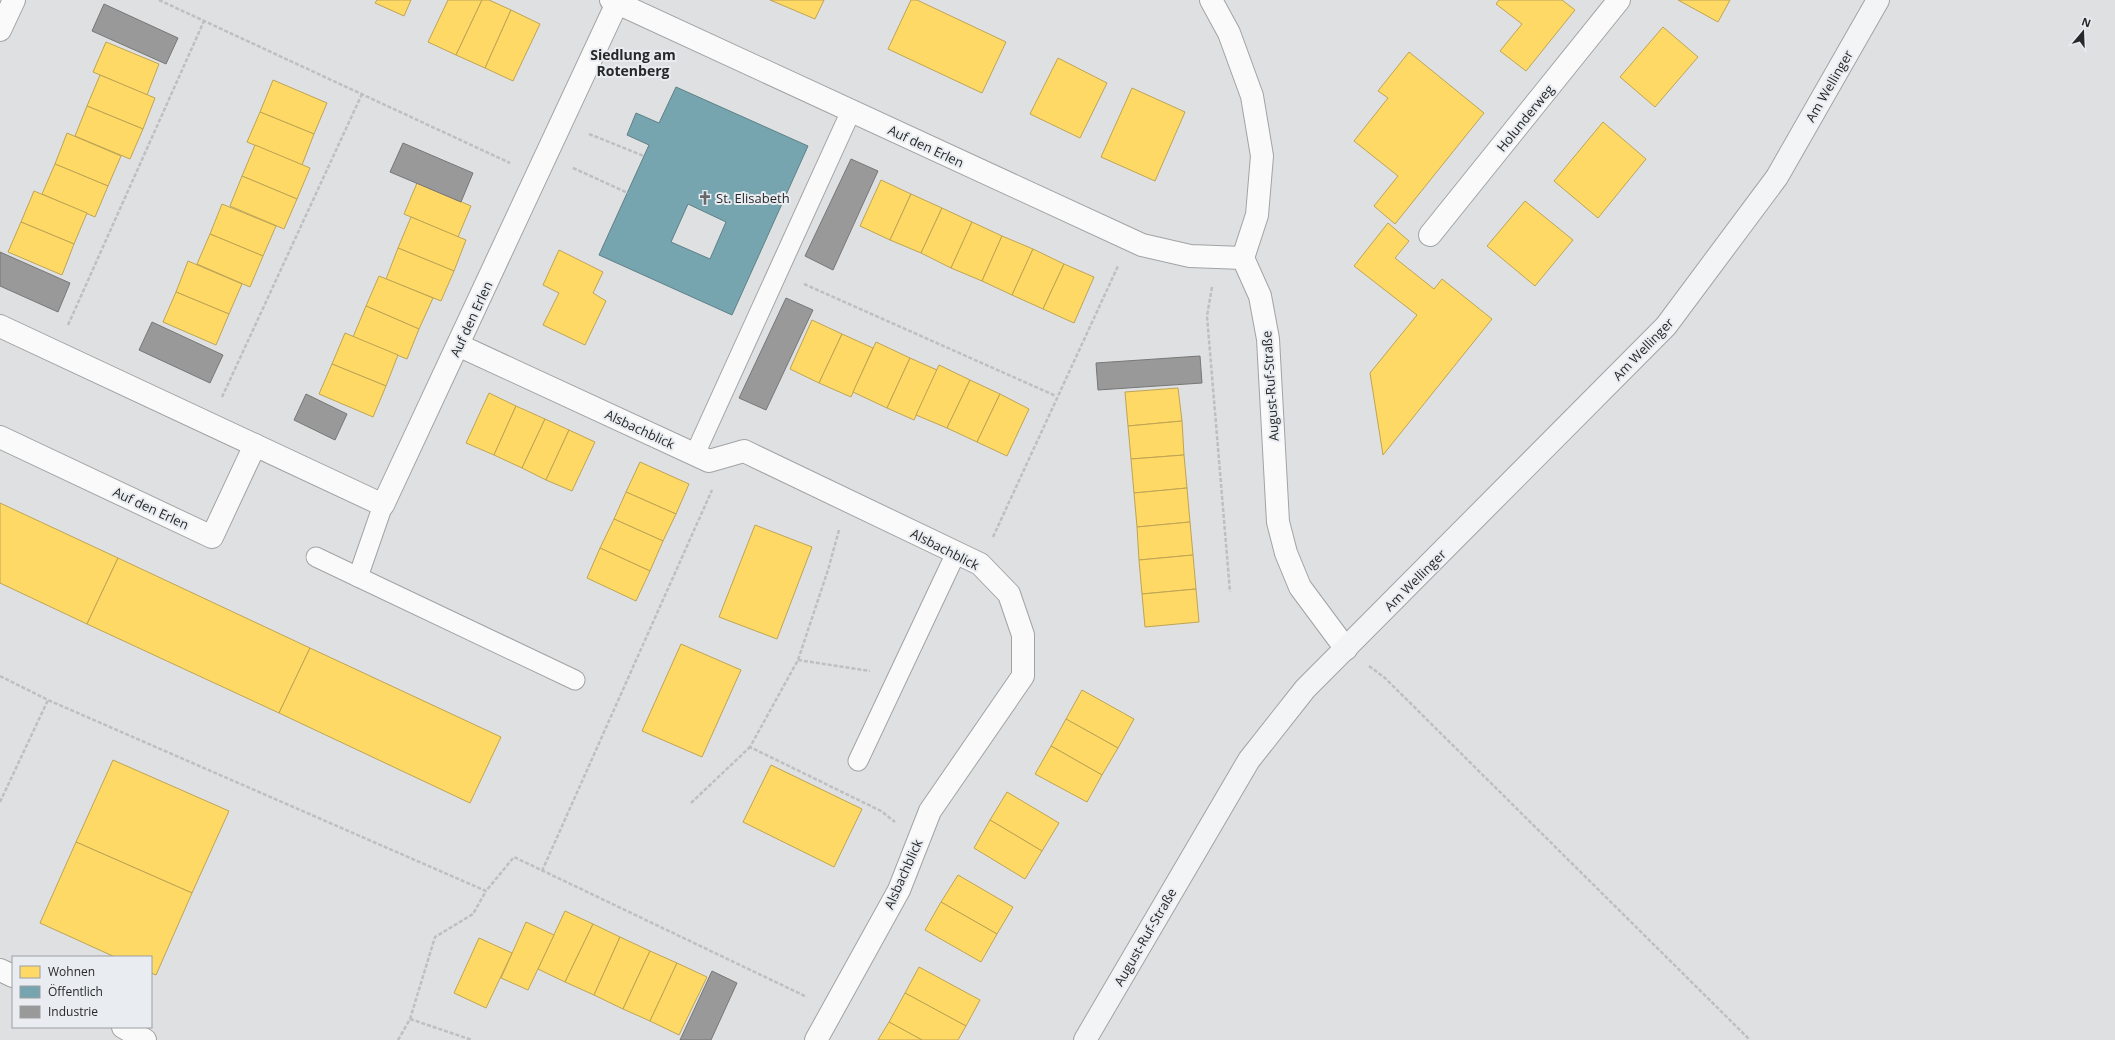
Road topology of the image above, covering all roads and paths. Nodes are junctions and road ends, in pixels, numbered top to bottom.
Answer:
1 (14, 0) edge
2 (159, 0) edge
3 (1211, 0) edge
4 (1619, 0) edge
5 (1878, 0) edge
6 (614, 1) edge
7 (204, 21) junction
8 (0, 30) edge
9 (362, 94) junction
10 (851, 111) junction
11 (562, 122) junction
12 (644, 156) dead end
13 (542, 166) junction
14 (628, 193) dead end
15 (1430, 235) dead end
16 (1130, 240) junction
17 (1217, 257) junction
18 (1243, 258) junction
19 (778, 272) junction
20 (0, 326) edge
21 (458, 345) junction
22 (56, 352) junction
23 (1056, 396) junction
24 (210, 424) junction
25 (0, 437) edge
26 (255, 445) junction
27 (695, 454) junction
28 (727, 456) junction
29 (848, 501) junction
30 (384, 505) junction
31 (956, 553) junction
32 (316, 557) dead end
33 (980, 564) junction
34 (358, 577) junction
35 (1230, 592) dead end
36 (1346, 649) junction
37 (798, 660) junction
38 (0, 676) edge
39 (898, 676) junction
40 (575, 680) dead end
41 (48, 700) junction
42 (750, 746) junction
43 (858, 761) dead end
44 (0, 802) edge
45 (691, 803) dead end
46 (1205, 835) joint
47 (918, 841) junction
48 (542, 871) junction
49 (486, 891) junction
50 (0, 970) edge
51 (12, 976) edge
52 (833, 1009) junction
53 (410, 1019) junction
54 (124, 1028) edge
55 (145, 1040) edge
56 (398, 1040) edge
57 (472, 1040) edge
58 (816, 1040) edge
59 (1085, 1040) edge
60 (1750, 1040) edge

1 - 8 street
2 - 7 path
3 - 18 street
4 - 15 street, Holunderweg
5 - 36 main road, Am Wellinger
6 - 10 street, Auf den Erlen
6 - 11 street, Auf den Erlen
7 - 9 path
7 - 22 path
9 - 13 path
9 - 24 path
10 - 16 street, Auf den Erlen
10 - 19 lane
11 - 12 path
11 - 13 street, Auf den Erlen
13 - 14 path
13 - 21 street, Auf den Erlen
16 - 17 street, Auf den Erlen
16 - 23 path
17 - 18 street, Auf den Erlen
17 - 35 path
18 - 36 street, August-Ruf-Straße
19 - 23 path
19 - 27 lane
20 - 22 street
21 - 27 street, Alsbachblick
21 - 30 street, Auf den Erlen
22 - 24 street
23 - 33 path
24 - 26 street
25 - 26 street, Auf den Erlen
26 - 30 street
27 - 28 street, Alsbachblick
28 - 29 street, Alsbachblick
28 - 48 path
29 - 31 street, Alsbachblick
29 - 37 path
30 - 34 lane
31 - 33 street, Alsbachblick
31 - 39 lane
32 - 34 lane
33 - 47 street, Alsbachblick
34 - 40 lane
36 - 46 main road, Am Wellinger
36 - 60 path
37 - 39 path
37 - 42 path
38 - 41 path
39 - 43 lane
41 - 44 path
41 - 49 path
42 - 45 path
42 - 47 path
46 - 59 main road, August-Ruf-Straße
47 - 52 street, Alsbachblick
48 - 49 path
48 - 52 path
49 - 53 path
50 - 51 street
52 - 58 street, Alsbachblick
53 - 56 path
53 - 57 path
54 - 55 street

